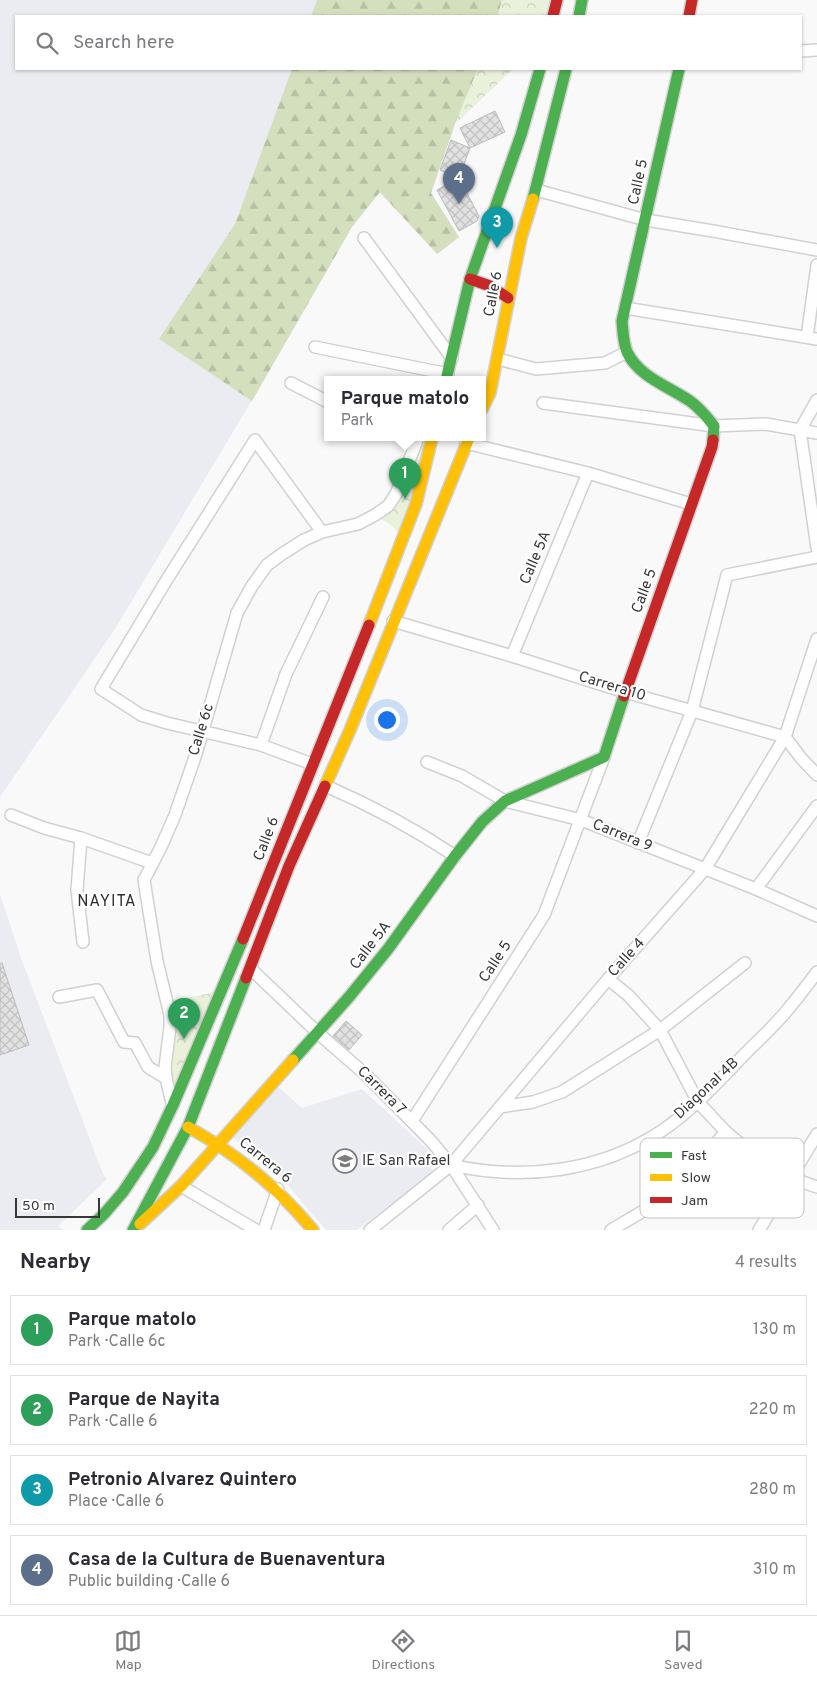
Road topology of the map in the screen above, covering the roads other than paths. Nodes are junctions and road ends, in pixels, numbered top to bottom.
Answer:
1 (556, 0) edge
2 (582, 0) edge
3 (692, 0) edge
4 (553, 15) edge
5 (579, 15) edge
6 (689, 15) edge
7 (817, 50) edge
8 (802, 51) edge
9 (540, 70) edge
10 (566, 70) edge
11 (679, 70) edge
12 (536, 190) junction
13 (646, 220) junction
14 (364, 238) dead end
15 (817, 250) edge
16 (817, 265) edge
17 (470, 279) junction
18 (508, 298) junction
19 (625, 308) junction
20 (812, 338) edge
21 (315, 347) dead end
22 (627, 352) junction
23 (452, 358) junction
24 (498, 359) junction
25 (443, 376) edge
26 (447, 376) edge
27 (291, 383) dead end
28 (324, 400) edge
29 (817, 400) edge
30 (486, 401) edge
31 (543, 403) dead end
32 (714, 426) junction
33 (800, 430) junction
34 (817, 433) edge
35 (417, 441) edge
36 (431, 441) edge
37 (463, 441) edge
38 (588, 473) junction
39 (812, 483) edge
40 (691, 504) junction
41 (322, 532) junction
42 (816, 543) edge
43 (817, 557) edge
44 (324, 597) dead end
45 (393, 621) junction
46 (817, 639) edge
47 (512, 656) junction
48 (625, 692) junction
49 (692, 711) junction
50 (202, 730) junction
51 (785, 737) junction
52 (261, 744) junction
53 (604, 757) junction
54 (427, 762) dead end
55 (312, 764) junction
56 (817, 775) edge
57 (326, 786) junction
58 (504, 801) junction
59 (817, 806) edge
60 (11, 815) dead end
61 (581, 820) junction
62 (81, 838) junction
63 (638, 843) junction
64 (455, 856) junction
65 (152, 863) junction
66 (705, 869) junction
67 (756, 889) junction
68 (817, 916) edge
69 (83, 942) dead end
70 (745, 963) dead end
71 (250, 968) junction
72 (817, 972) edge
73 (608, 979) junction
74 (59, 997) dead end
75 (660, 1030) junction
76 (318, 1033) junction
77 (166, 1078) junction
78 (698, 1102) junction
79 (173, 1105) junction
80 (500, 1107) junction
81 (412, 1121) junction
82 (188, 1126) junction
83 (726, 1132) junction
84 (817, 1134) edge
85 (648, 1138) edge
86 (721, 1138) edge
87 (734, 1138) edge
88 (640, 1142) edge
89 (219, 1143) junction
90 (804, 1156) edge
91 (451, 1166) junction
92 (804, 1182) edge
93 (182, 1186) junction
94 (817, 1187) edge
95 (278, 1190) junction
96 (478, 1205) junction
97 (640, 1213) edge
98 (766, 1218) edge
99 (87, 1230) edge
100 (133, 1230) edge
101 (256, 1230) edge
102 (264, 1230) edge
103 (313, 1230) edge
104 (370, 1230) edge
105 (449, 1230) edge
106 (493, 1230) edge
107 (612, 1230) edge
108 (759, 1230) edge

1 - 4 main road
2 - 5 main road
3 - 6 main road
7 - 8 street
9 - 17 main road, Calle 6
10 - 12 main road, Calle 6
11 - 13 main road, Calle 5
12 - 13 street
12 - 18 main road, Calle 6
13 - 15 street
13 - 19 main road, Calle 5
14 - 23 street
16 - 20 street
17 - 18 main road
17 - 23 main road, Calle 6
18 - 24 main road, Calle 6
19 - 20 street
19 - 22 main road, Calle 5
21 - 25 street
22 - 24 street
22 - 32 main road
23 - 26 main road, Calle 6
24 - 30 main road, Calle 6
27 - 28 street
29 - 33 street
31 - 32 street
32 - 33 street
32 - 40 main road, Calle 5
33 - 34 street
33 - 39 street
35 - 41 street, Calle 6c
36 - 55 main road, Calle 6
37 - 38 street
37 - 45 main road, Calle 6
38 - 40 street
38 - 47 street, Calle 5A
39 - 42 street
40 - 48 main road, Calle 5
41 - 50 street, Calle 6c
41 - 50 street
43 - 49 street
44 - 52 street
45 - 47 street, Carrera 10
45 - 57 main road, Calle 6
46 - 51 street, Calle 4
47 - 48 street, Carrera 10
48 - 49 street, Carrera 10
48 - 53 main road, Calle 5
49 - 51 street, Carrera 10
49 - 63 street
50 - 52 street
50 - 65 street, Calle 6c
51 - 56 street
51 - 66 street, Calle 4
52 - 55 street
53 - 58 main road, Calle 5A
53 - 61 street, Calle 5
54 - 58 street, Carrera 9
55 - 79 main road, Calle 6
57 - 64 street
57 - 71 main road, Calle 6
58 - 61 street, Carrera 9
58 - 64 main road, Calle 5A
59 - 67 street
60 - 62 street
61 - 63 street, Carrera 9
61 - 81 street, Calle 5
62 - 65 street
62 - 69 street
63 - 66 street, Carrera 9
64 - 76 main road, Calle 5A
65 - 77 street, Calle 6c
66 - 67 street, Carrera 9
66 - 73 street, Calle 4
67 - 68 street, Carrera 9
70 - 75 street
71 - 76 street, Carrera 7
71 - 82 main road, Calle 6
72 - 78 street, Diagonal 4B
73 - 75 street
73 - 80 street, Calle 4
74 - 77 street
75 - 78 street
75 - 80 street
76 - 81 street, Carrera 7
76 - 89 main road, Calle 5A
77 - 79 street, Calle 6c
78 - 83 street
78 - 85 street, Diagonal 4B
79 - 99 main road, Calle 6
80 - 91 street, Calle 4
81 - 91 street, Carrera 7
82 - 89 main road, Carrera 6
82 - 100 main road, Calle 6
83 - 86 street
83 - 87 street
84 - 90 street
88 - 91 street, Diagonal 4B
89 - 93 main road, Calle 5A
89 - 95 main road, Carrera 6
91 - 96 street, Carrera 7
91 - 104 street, Calle 4
92 - 94 street
93 - 100 main road, Calle 6
93 - 101 street
95 - 102 street
95 - 103 main road, Carrera 6
96 - 105 street
96 - 106 street, Carrera 7
97 - 107 street
98 - 108 street

